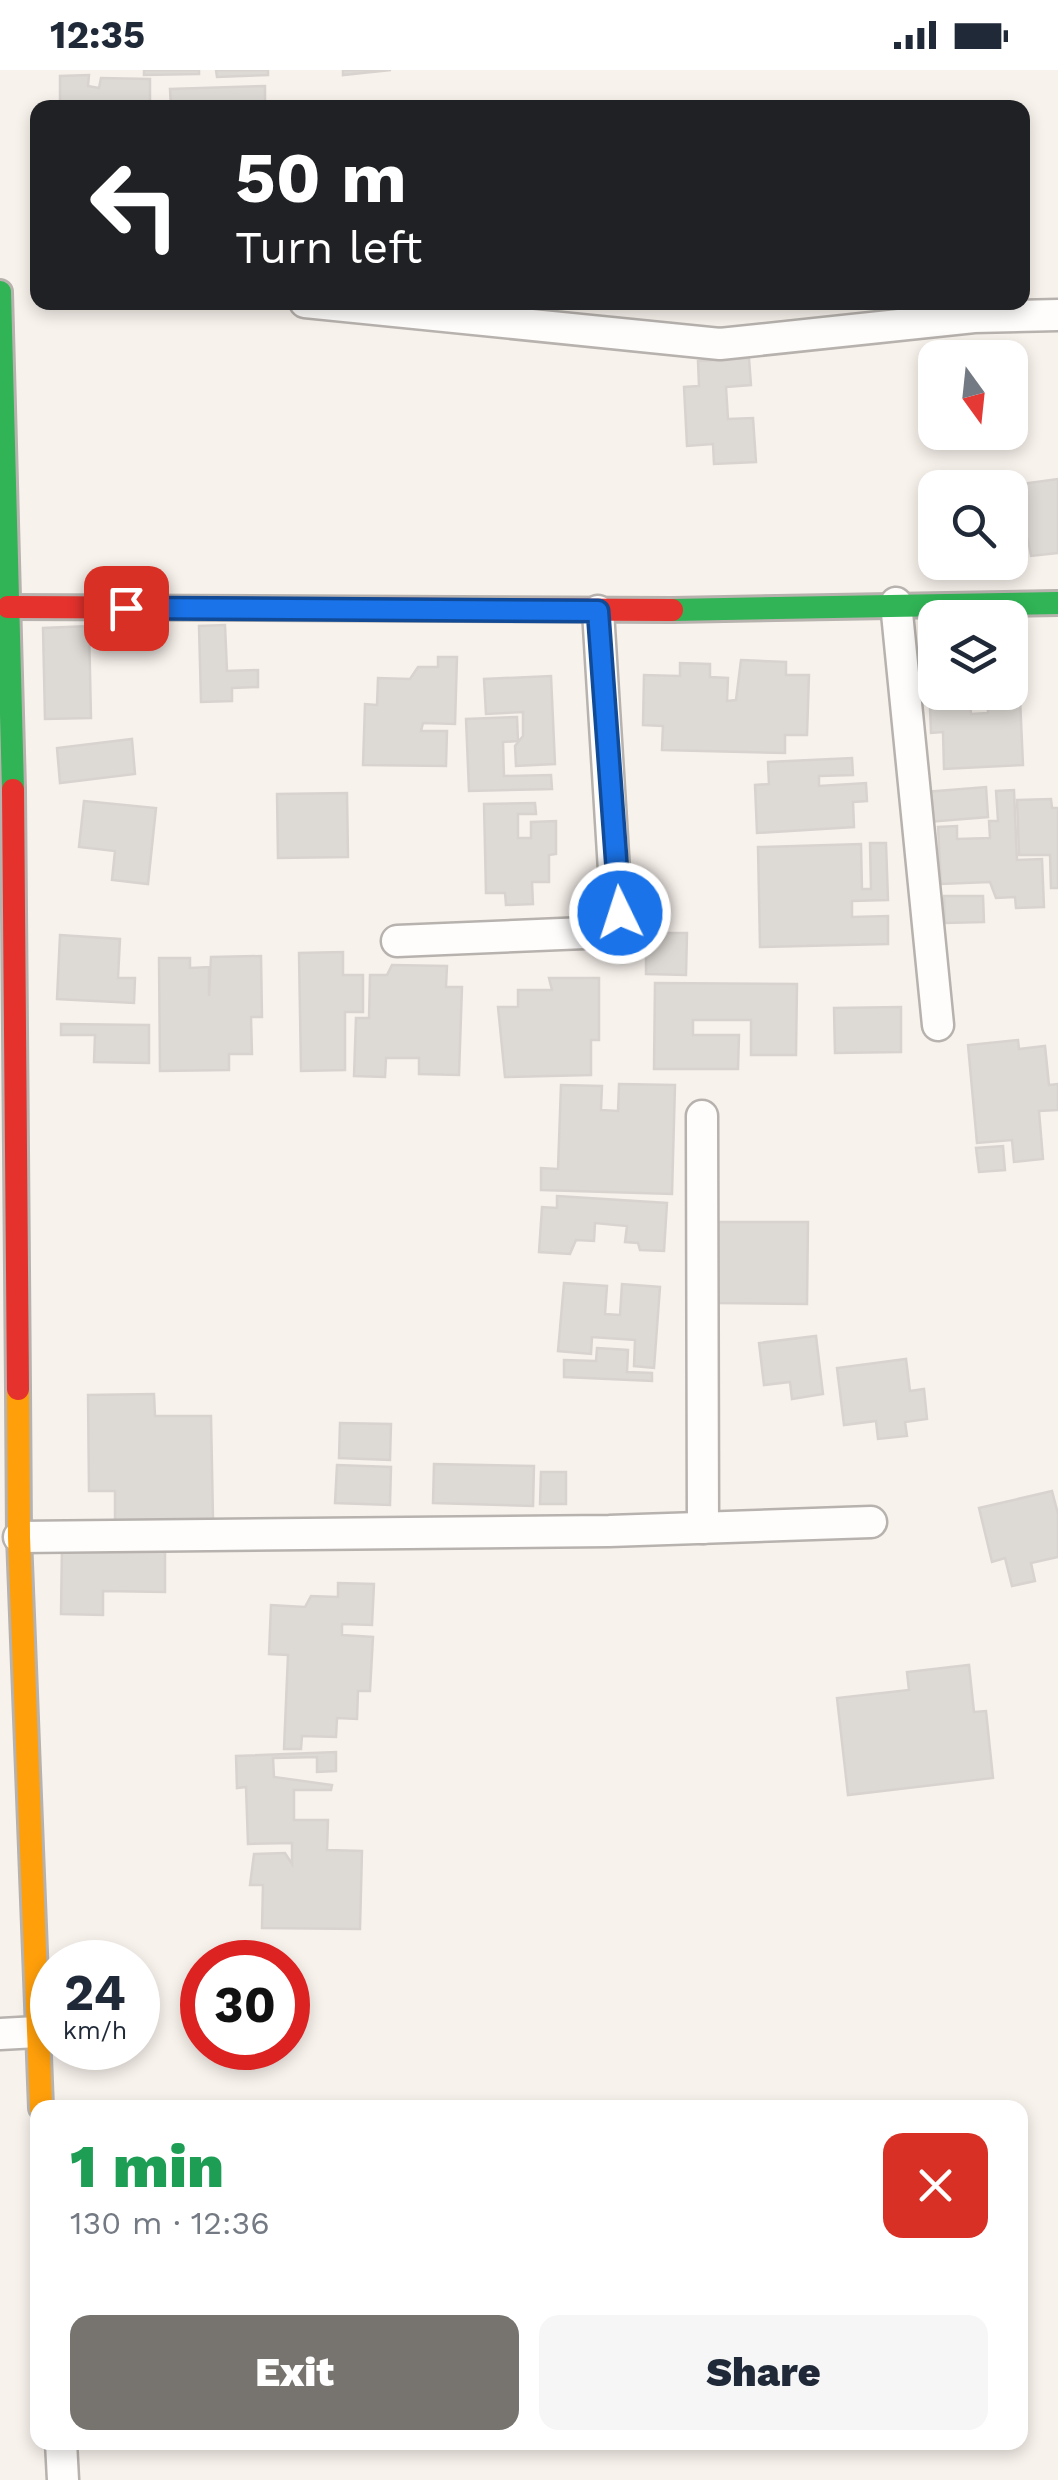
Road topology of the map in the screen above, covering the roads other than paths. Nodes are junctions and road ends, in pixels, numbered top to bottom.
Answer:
1 (0, 292) edge
2 (384, 310) edge
3 (1058, 315) edge
4 (896, 603) junction
5 (1058, 603) edge
6 (8, 606) junction
7 (598, 611) junction
8 (397, 941) dead end
9 (8, 1008) edge
10 (938, 1025) dead end
11 (702, 1116) dead end
12 (872, 1522) dead end
13 (703, 1528) junction
14 (20, 1538) junction
15 (34, 1940) edge
16 (30, 2032) edge
17 (0, 2034) edge
18 (39, 2070) edge
19 (41, 2100) edge
20 (61, 2450) edge
21 (63, 2480) edge

1 - 6 street
2 - 3 street
4 - 5 street
4 - 7 street
4 - 10 street
6 - 7 street
6 - 9 street
7 - 8 street
9 - 14 street
11 - 13 street
12 - 13 street
13 - 14 street
14 - 15 street
16 - 17 street
18 - 19 street
20 - 21 street

